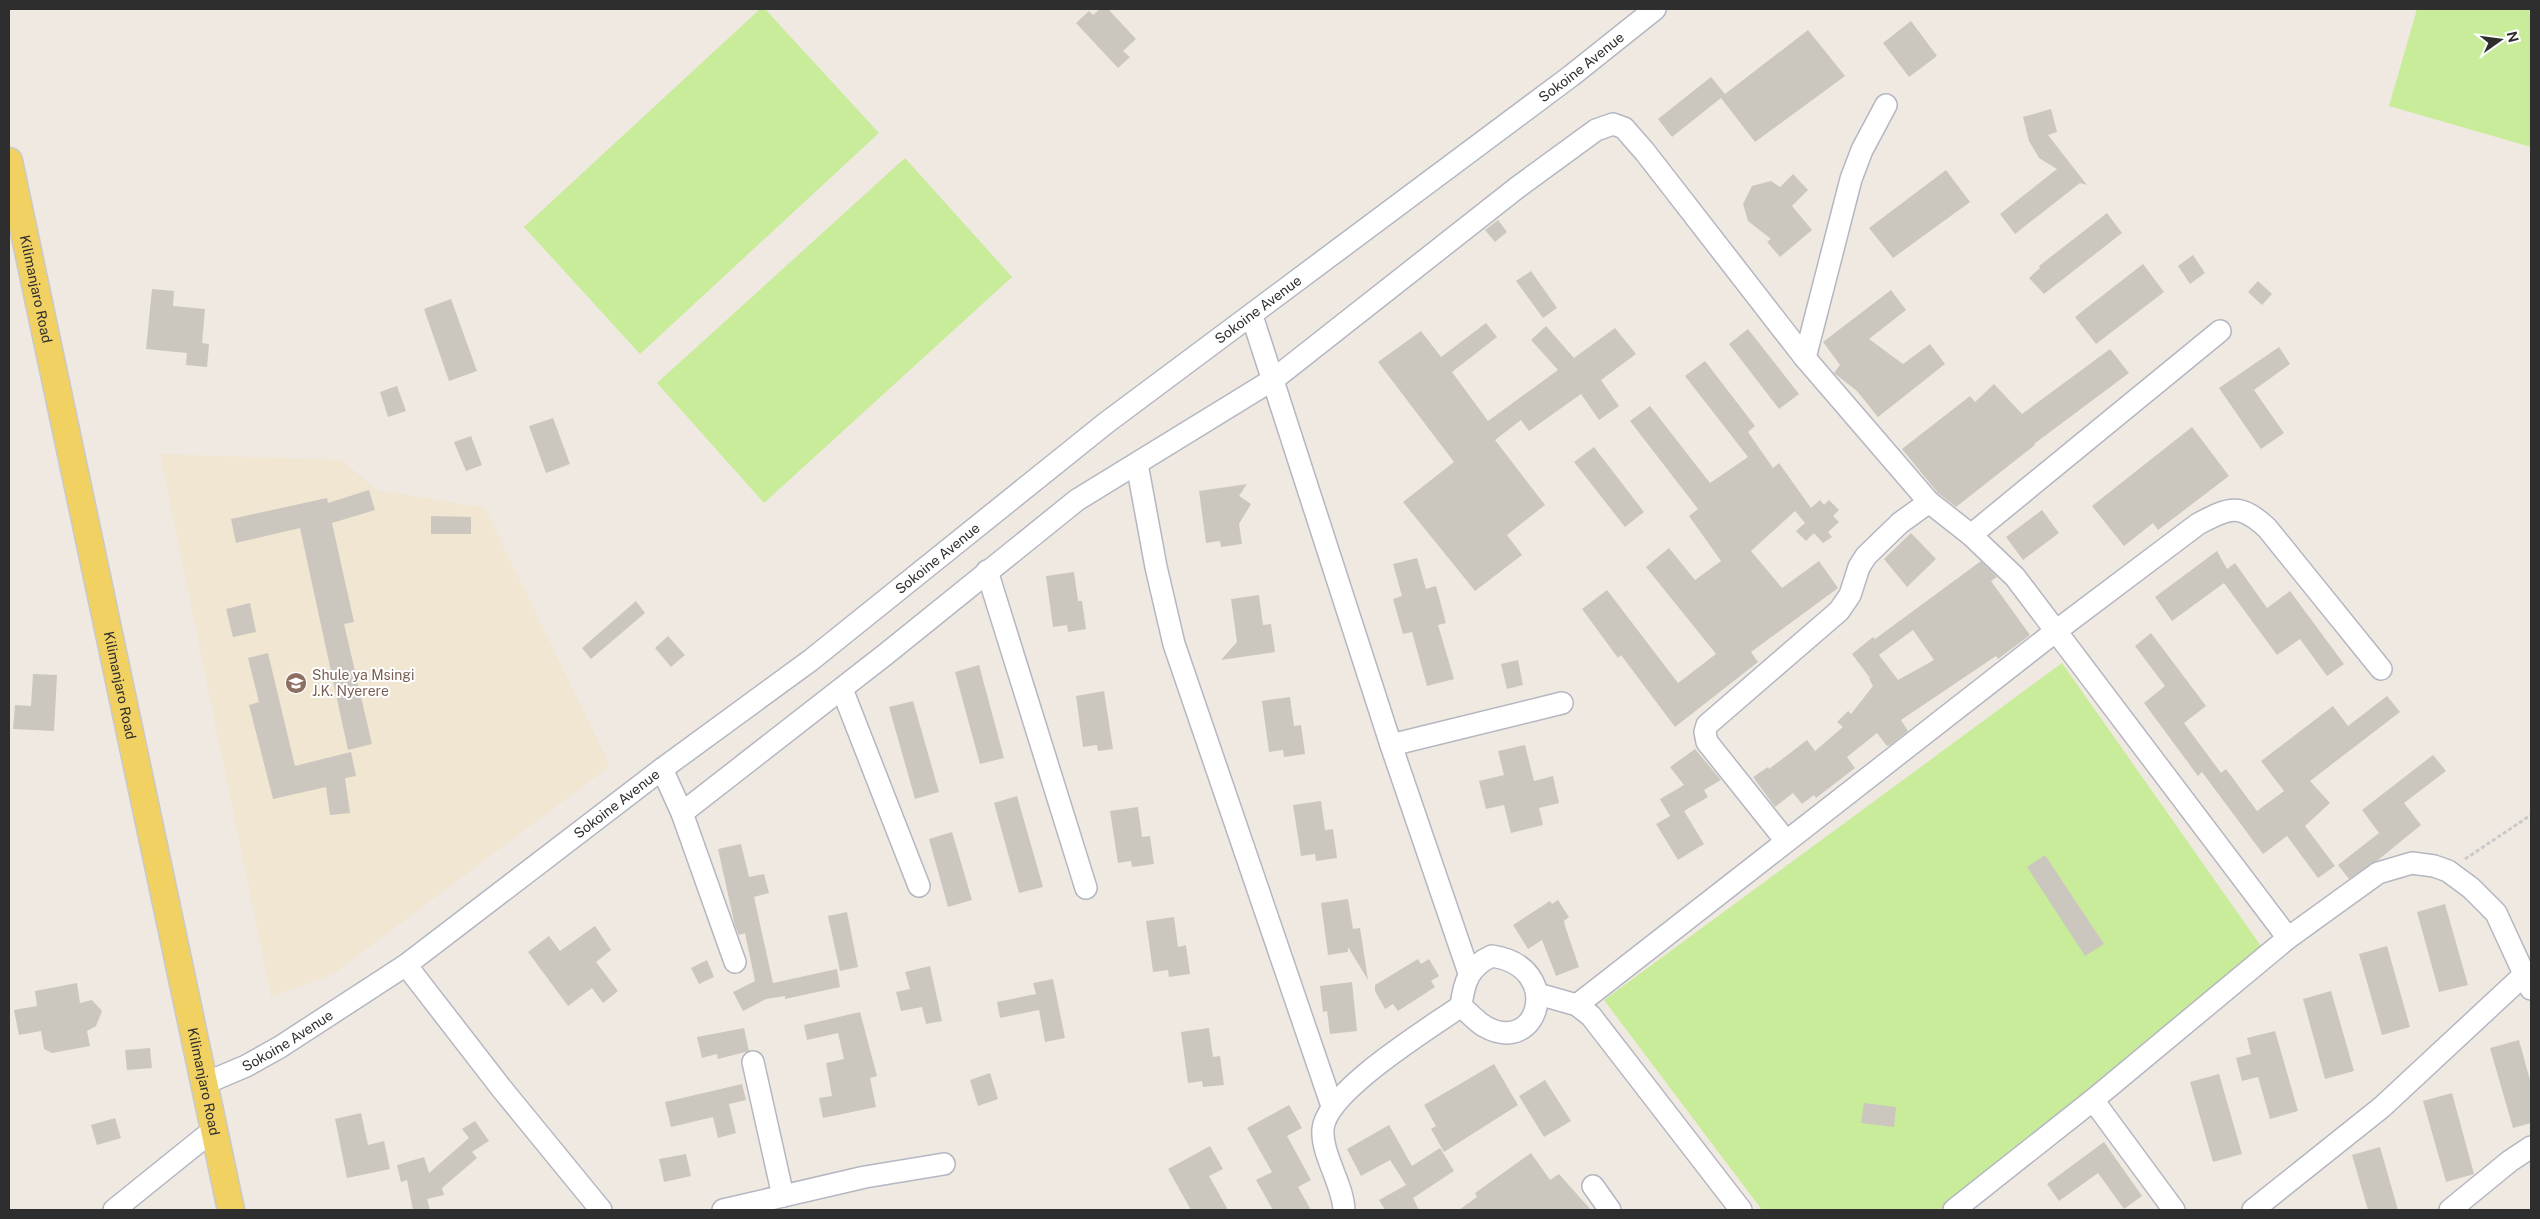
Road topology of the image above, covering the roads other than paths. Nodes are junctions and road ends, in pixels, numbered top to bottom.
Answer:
1 (1655, 9) edge
2 (1886, 105) dead end
3 (9, 161) edge
4 (1252, 316) junction
5 (2220, 330) dead end
6 (1805, 358) junction
7 (1274, 380) junction
8 (1137, 464) junction
9 (1928, 502) junction
10 (1971, 535) junction
11 (987, 572) junction
12 (2056, 631) junction
13 (2381, 669) dead end
14 (842, 689) junction
15 (1562, 703) dead end
16 (1390, 745) junction
17 (662, 769) junction
18 (682, 814) junction
19 (1786, 841) junction
20 (920, 886) dead end
21 (1086, 888) dead end
22 (1451, 923) junction
23 (2288, 938) junction
24 (1492, 956) junction
25 (735, 962) dead end
26 (406, 966) junction
27 (1469, 973) junction
28 (2528, 982) edge
29 (1538, 994) junction
30 (1577, 1005) junction
31 (1461, 1006) junction
32 (753, 1062) dead end
33 (206, 1083) junction
34 (2093, 1100) junction
35 (1332, 1106) junction
36 (212, 1131) junction
37 (2531, 1147) edge
38 (944, 1164) dead end
39 (1593, 1186) dead end
40 (783, 1196) junction
41 (114, 1210) edge
42 (231, 1210) edge
43 (601, 1210) edge
44 (723, 1210) edge
45 (1344, 1210) edge
46 (1610, 1210) edge
47 (1741, 1210) edge
48 (1954, 1210) edge
49 (2174, 1210) edge
50 (2253, 1210) edge
51 (2450, 1210) edge

1 - 4 street, Sokoine Avenue
2 - 6 street
3 - 33 main road, Kilimanjaro Road
4 - 7 street
4 - 17 street, Sokoine Avenue
5 - 10 street
6 - 7 street
6 - 9 street
7 - 8 street
7 - 16 street
8 - 11 street
8 - 35 street
9 - 10 street
9 - 19 street
10 - 12 street
11 - 14 street
11 - 21 street
12 - 13 street
12 - 19 street
12 - 23 street
14 - 18 street
14 - 20 street
15 - 16 street
16 - 22 street
17 - 18 street
17 - 26 street, Sokoine Avenue
18 - 25 street
19 - 30 street
22 - 24 street
22 - 27 street
23 - 28 street
23 - 34 street
24 - 27 street
24 - 29 street
26 - 33 street, Sokoine Avenue
26 - 43 street
27 - 31 street
28 - 50 street
29 - 30 street
29 - 31 street
30 - 47 street
31 - 35 street
32 - 40 street
33 - 36 main road, Kilimanjaro Road
34 - 48 street
34 - 49 street
35 - 45 street
36 - 41 street
36 - 42 main road, Kilimanjaro Road
37 - 51 street
38 - 40 street
39 - 46 street
40 - 44 street

